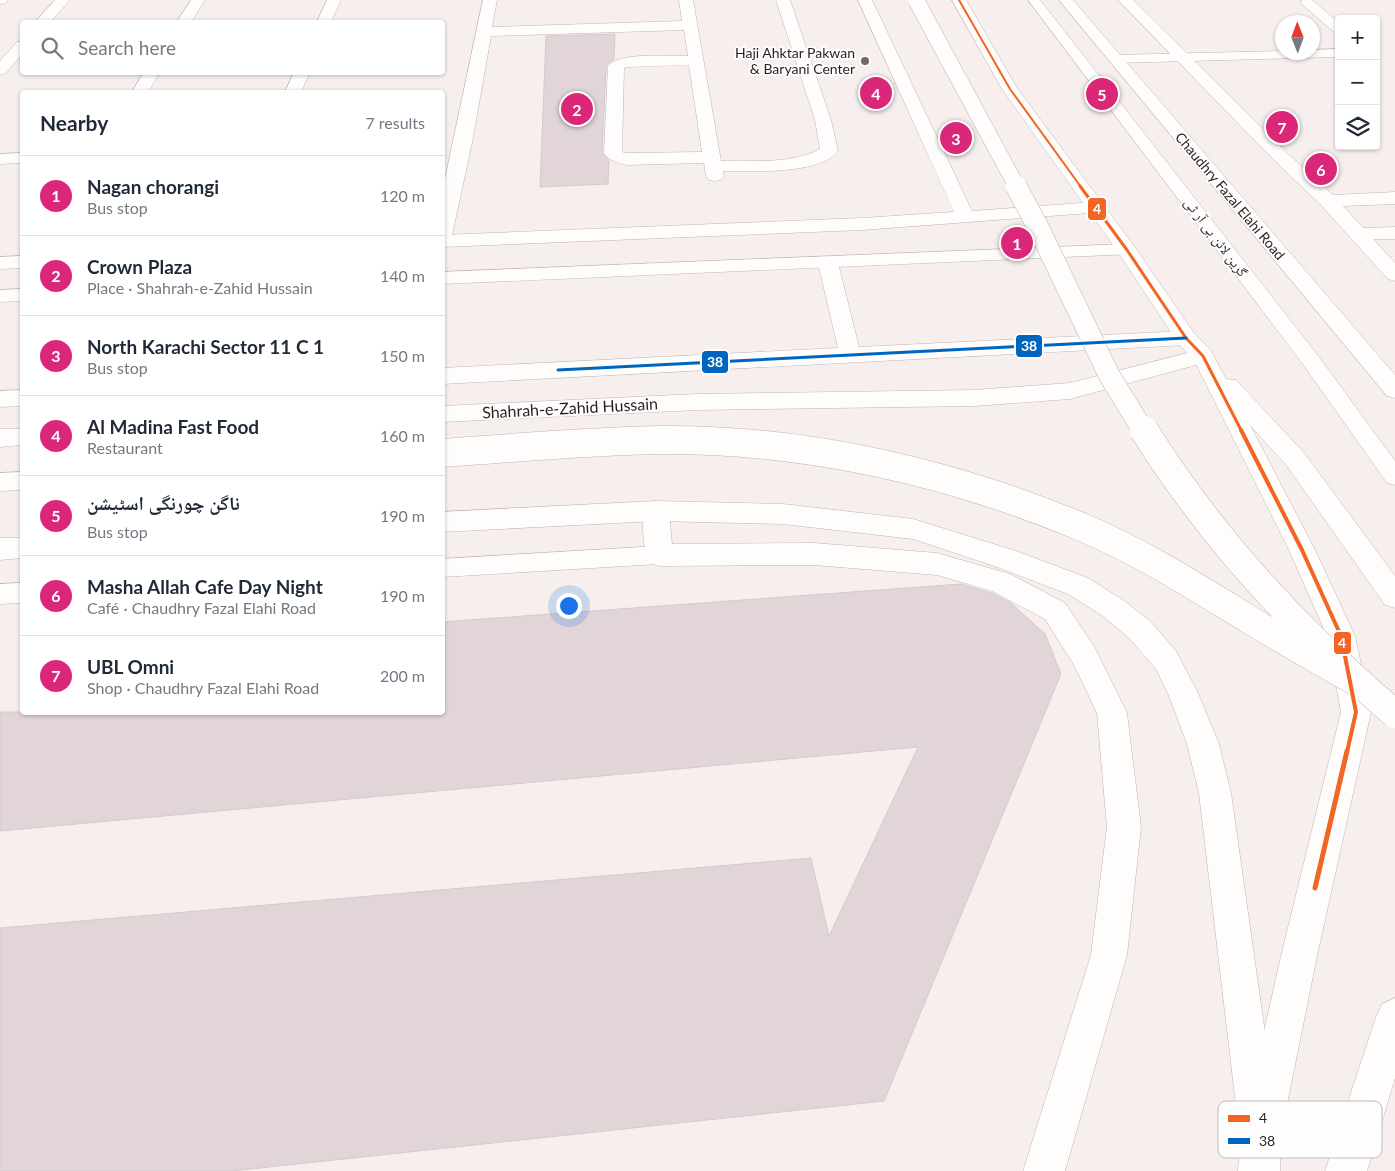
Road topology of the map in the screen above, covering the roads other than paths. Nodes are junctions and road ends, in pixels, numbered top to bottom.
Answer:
1 (63, 0) edge
2 (198, 0) edge
3 (334, 0) edge
4 (490, 0) edge
5 (686, 0) edge
6 (783, 0) edge
7 (865, 0) edge
8 (916, 0) edge
9 (959, 0) edge
10 (1034, 0) edge
11 (1066, 0) edge
12 (1125, 0) edge
13 (1307, 2) dead end
14 (44, 20) edge
15 (185, 20) edge
16 (325, 20) edge
17 (690, 25) junction
18 (1335, 26) edge
19 (484, 32) junction
20 (20, 47) edge
21 (1335, 53) edge
22 (1183, 58) junction
23 (1114, 59) junction
24 (696, 60) junction
25 (0, 70) edge
26 (150, 75) edge
27 (300, 75) edge
28 (141, 90) edge
29 (293, 90) edge
30 (20, 158) edge
31 (0, 159) edge
32 (712, 162) junction
33 (716, 182) dead end
34 (1395, 198) edge
35 (1328, 200) junction
36 (1096, 208) junction
37 (445, 215) edge
38 (965, 216) junction
39 (1395, 232) edge
40 (1359, 234) junction
41 (445, 241) edge
42 (1128, 250) junction
43 (20, 262) edge
44 (0, 263) edge
45 (828, 264) junction
46 (1395, 275) edge
47 (445, 278) edge
48 (20, 295) edge
49 (0, 296) edge
50 (1198, 352) junction
51 (850, 354) junction
52 (445, 376) edge
53 (1395, 390) edge
54 (20, 398) edge
55 (0, 399) edge
56 (445, 414) edge
57 (20, 437) edge
58 (0, 438) edge
59 (445, 452) edge
60 (1395, 477) edge
61 (0, 482) edge
62 (20, 482) edge
63 (656, 511) junction
64 (445, 522) edge
65 (20, 548) edge
66 (0, 549) edge
67 (659, 556) junction
68 (445, 568) edge
69 (20, 593) edge
70 (0, 594) edge
71 (1395, 597) edge
72 (1360, 684) junction
73 (1395, 714) edge
74 (1395, 1017) edge
75 (1255, 1101) edge
76 (1268, 1101) edge
77 (1368, 1101) edge
78 (1259, 1158) edge
79 (1350, 1158) edge
80 (1044, 1171) edge
81 (1259, 1171) edge
82 (1346, 1171) edge

1 - 14 street
2 - 15 street
3 - 16 street
4 - 19 street
5 - 17 street
6 - 32 street
7 - 38 street
8 - 72 street, bridge
9 - 36 street
10 - 60 lane, گرین لائن بی آر ٹی
11 - 23 street, Chaudhry Fazal Elahi Road
12 - 22 street
13 - 18 lane
17 - 19 street
17 - 24 street
19 - 37 street
20 - 25 street
21 - 22 lane
22 - 23 lane
22 - 35 street
23 - 53 street, Chaudhry Fazal Elahi Road
24 - 32 street
24 - 32 street
26 - 28 street
27 - 29 street
30 - 31 street
32 - 33 street
34 - 35 street
35 - 40 street
36 - 38 street
36 - 42 street
38 - 41 street
39 - 40 street
40 - 46 street
42 - 45 street
42 - 50 street
43 - 44 street
45 - 47 street
45 - 51 street
48 - 49 street
50 - 51 street
50 - 56 street, Shahrah-e-Zahid Hussain
50 - 71 street
50 - 76 street
51 - 52 street
54 - 55 street
57 - 58 street
59 - 72 street, bridge
61 - 62 street
63 - 64 street
63 - 67 street
63 - 75 street
65 - 66 street
67 - 68 lane
67 - 80 street
69 - 70 lane
72 - 73 street, bridge
74 - 77 street
78 - 81 street
79 - 82 street

